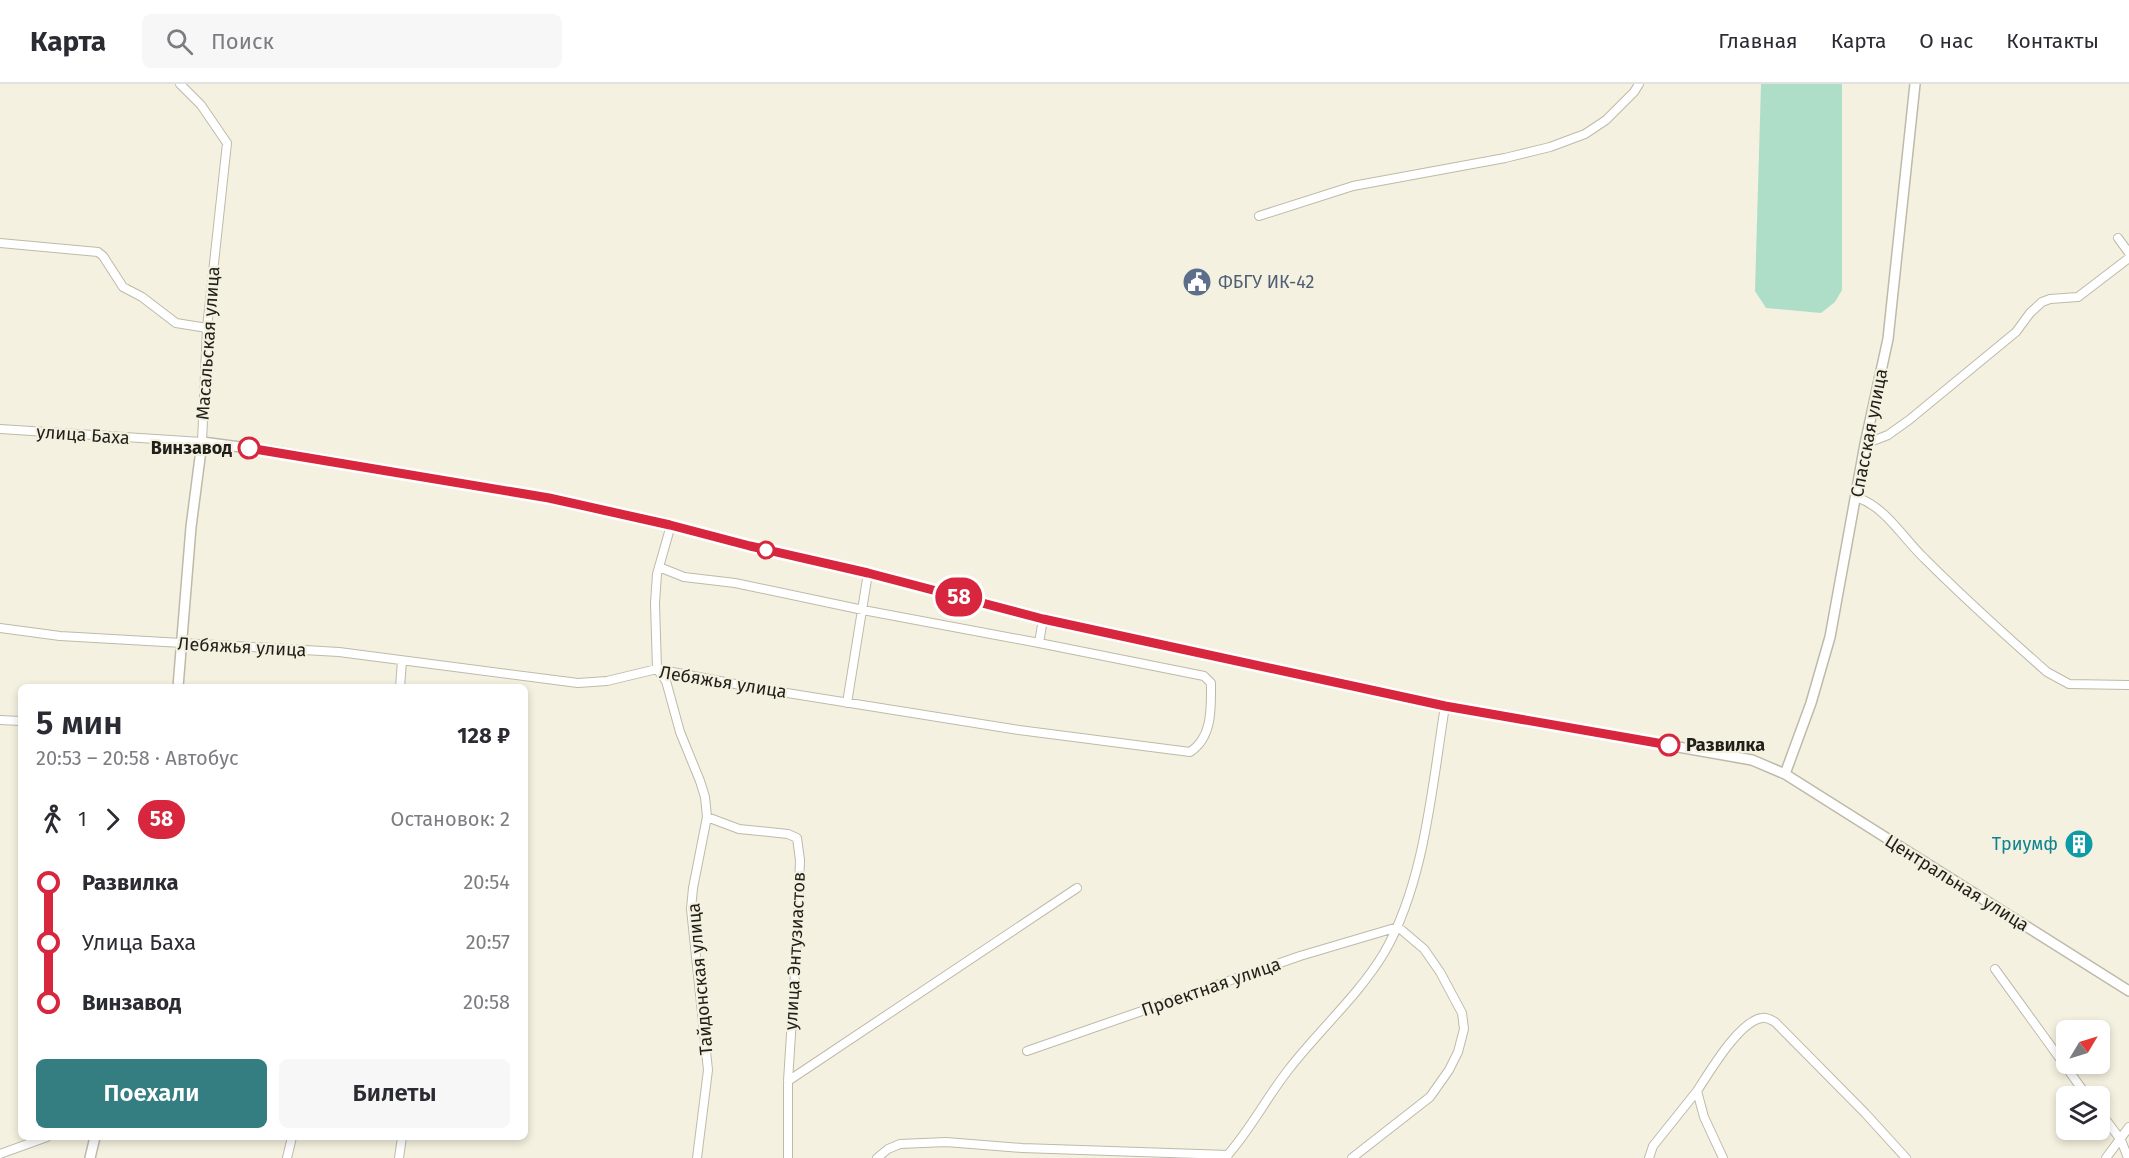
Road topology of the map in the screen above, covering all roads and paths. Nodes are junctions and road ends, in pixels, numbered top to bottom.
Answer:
1 (180, 84) edge
2 (1639, 84) edge
3 (1915, 84) edge
4 (1259, 216) dead end
5 (2118, 238) dead end
6 (0, 243) edge
7 (2129, 253) edge
8 (2129, 258) edge
9 (207, 328) junction
10 (0, 429) edge
11 (202, 442) junction
12 (1865, 444) junction
13 (1856, 497) junction
14 (670, 525) junction
15 (659, 567) junction
16 (868, 573) junction
17 (863, 610) junction
18 (1043, 619) junction
19 (0, 628) edge
20 (182, 643) junction
21 (1039, 643) junction
22 (402, 661) junction
23 (657, 669) junction
24 (178, 684) edge
25 (400, 684) edge
26 (2129, 685) edge
27 (847, 703) junction
28 (1445, 706) junction
29 (0, 720) edge
30 (18, 721) edge
31 (1785, 774) junction
32 (706, 817) junction
33 (1077, 888) dead end
34 (1398, 927) junction
35 (1995, 969) dead end
36 (2129, 991) edge
37 (1027, 1051) dead end
38 (788, 1081) junction
39 (2080, 1086) edge
40 (1697, 1091) junction
41 (2110, 1125) edge
42 (2129, 1127) edge
43 (39, 1140) edge
44 (94, 1140) edge
45 (291, 1140) edge
46 (402, 1140) edge
47 (2121, 1140) junction
48 (0, 1154) edge
49 (1073, 1154) edge
50 (1226, 1156) edge
51 (90, 1158) edge
52 (287, 1158) edge
53 (399, 1158) edge
54 (697, 1158) edge
55 (788, 1158) edge
56 (877, 1158) edge
57 (1352, 1158) edge
58 (1649, 1158) edge
59 (1723, 1158) edge
60 (1906, 1158) edge
61 (2106, 1158) edge
62 (2128, 1158) edge

1 - 9 street, Масальская улица
2 - 4 street
3 - 12 street, Спасская улица
5 - 7 street
6 - 9 street
8 - 12 street
9 - 11 street, Масальская улица
10 - 11 street, улица Баха
11 - 14 street, улица Баха
11 - 20 street, Масальская улица
12 - 13 street, Спасская улица
13 - 26 street
13 - 31 street, Спасская улица
14 - 15 street, Тайдонская улица
14 - 16 street, улица Баха
15 - 17 street
15 - 23 street, Тайдонская улица
16 - 17 street
16 - 18 street, улица Баха
17 - 21 street
17 - 27 street
18 - 21 street
18 - 28 street, улица Баха
19 - 20 street, Лебяжья улица
20 - 22 street, Лебяжья улица
20 - 24 street, Масальская улица
21 - 27 street, Лебяжья улица
22 - 23 street, Лебяжья улица
22 - 25 street
23 - 27 street, Лебяжья улица
23 - 32 street, Тайдонская улица
28 - 31 street, улица Баха
28 - 34 street
29 - 30 street
31 - 36 street, Центральная улица
32 - 38 street, улица Энтузиастов
32 - 54 street, Тайдонская улица
33 - 38 street
34 - 37 street, Проектная улица
34 - 50 street
34 - 57 street
35 - 39 street
38 - 55 street, улица Энтузиастов
40 - 58 street
40 - 59 street
40 - 60 street
41 - 47 street
42 - 47 street
43 - 48 street
44 - 51 street
45 - 52 street
46 - 53 street
47 - 61 street
47 - 62 street
49 - 50 street
49 - 56 street

